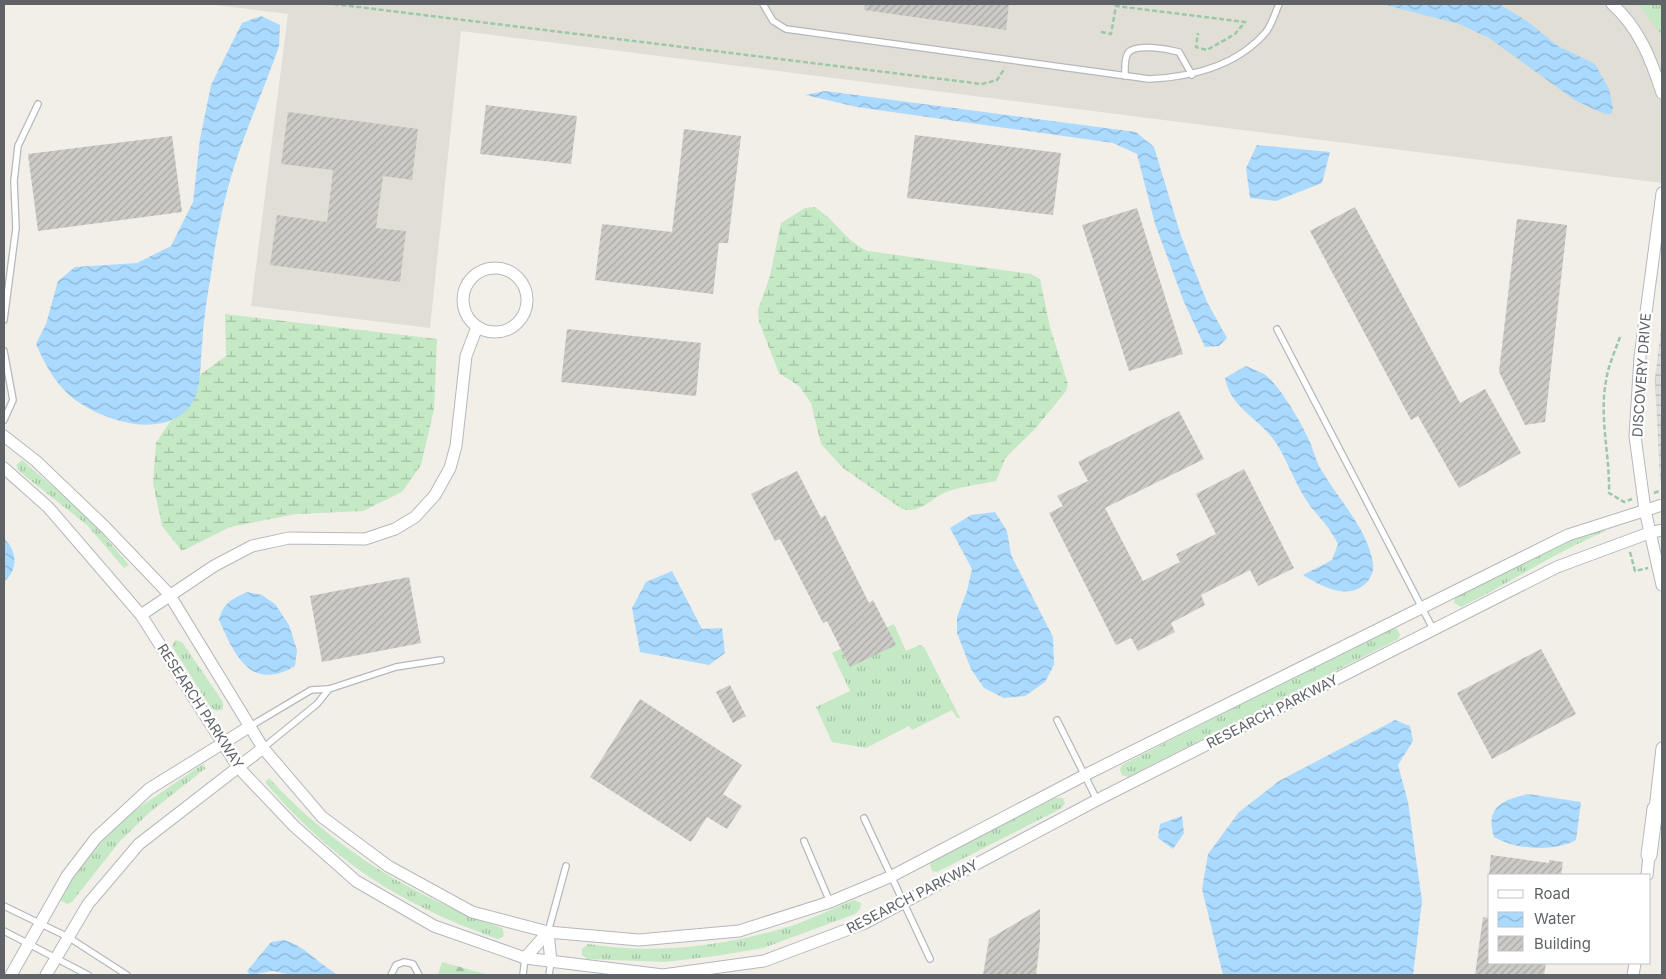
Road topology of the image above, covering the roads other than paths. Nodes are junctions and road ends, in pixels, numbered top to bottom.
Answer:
1 (764, 4) edge
2 (1279, 4) edge
3 (1612, 4) edge
4 (1192, 75) junction
5 (1125, 76) junction
6 (1662, 93) edge
7 (38, 104) dead end
8 (1662, 193) edge
9 (4, 320) edge
10 (477, 327) junction
11 (1277, 329) dead end
12 (4, 351) edge
13 (4, 420) edge
14 (4, 436) edge
15 (4, 468) edge
16 (1662, 505) edge
17 (1645, 510) junction
18 (1662, 530) edge
19 (1649, 532) junction
20 (1662, 585) edge
21 (168, 594) junction
22 (1423, 607) junction
23 (141, 615) junction
24 (1433, 630) junction
25 (441, 660) dead end
26 (329, 689) junction
27 (1057, 720) dead end
28 (249, 727) junction
29 (224, 745) junction
30 (263, 748) junction
31 (1662, 748) edge
32 (238, 767) junction
33 (1085, 775) junction
34 (1097, 800) junction
35 (1655, 809) joint
36 (864, 818) dead end
37 (804, 841) dead end
38 (1649, 855) joint
39 (566, 866) dead end
40 (1647, 874) edge
41 (892, 876) junction
42 (830, 902) junction
43 (905, 902) junction
44 (4, 906) edge
45 (39, 923) junction
46 (4, 930) edge
47 (548, 932) junction
48 (68, 938) junction
49 (28, 943) junction
50 (525, 958) junction
51 (55, 959) junction
52 (930, 959) dead end
53 (551, 962) junction
54 (11, 975) edge
55 (46, 975) edge
56 (88, 975) edge
57 (126, 975) edge
58 (391, 975) edge
59 (419, 975) edge
60 (524, 975) edge
61 (549, 975) edge

1 - 5 lane
2 - 4 lane
3 - 6 street
4 - 5 lane
4 - 5 lane
7 - 9 lane
8 - 17 street, DISCOVERY DRIVE
10 - 10 street
10 - 21 street
11 - 22 lane
12 - 13 lane
14 - 21 street, RESEARCH PARKWAY
15 - 23 street, RESEARCH PARKWAY
16 - 17 street, RESEARCH PARKWAY
17 - 19 street, DISCOVERY DRIVE
17 - 22 street, RESEARCH PARKWAY
18 - 19 street, RESEARCH PARKWAY
19 - 20 street, DISCOVERY DRIVE
19 - 24 street, RESEARCH PARKWAY
21 - 23 street
21 - 28 street, RESEARCH PARKWAY
22 - 24 lane
22 - 33 street, RESEARCH PARKWAY
23 - 29 street, RESEARCH PARKWAY
24 - 34 street, RESEARCH PARKWAY
25 - 26 lane
26 - 28 lane
26 - 30 lane
27 - 33 lane
28 - 29 street
28 - 30 street, RESEARCH PARKWAY
29 - 32 street, RESEARCH PARKWAY
29 - 45 street
30 - 32 street
30 - 47 street, RESEARCH PARKWAY
31 - 35 street
32 - 48 street
32 - 50 street, RESEARCH PARKWAY
33 - 34 lane
33 - 41 street, RESEARCH PARKWAY
34 - 43 street, RESEARCH PARKWAY
35 - 38 street
36 - 41 lane
37 - 42 lane
38 - 40 street
39 - 47 lane
41 - 42 street, RESEARCH PARKWAY
41 - 43 lane
42 - 47 street, RESEARCH PARKWAY
43 - 52 lane
43 - 53 street, RESEARCH PARKWAY
44 - 45 lane
45 - 48 lane
45 - 49 street
46 - 49 lane
47 - 50 street
47 - 53 street
48 - 51 street
48 - 57 lane
49 - 51 lane
49 - 54 street
50 - 53 street, RESEARCH PARKWAY
50 - 60 lane
51 - 55 street
51 - 56 lane
53 - 61 lane
58 - 59 lane

